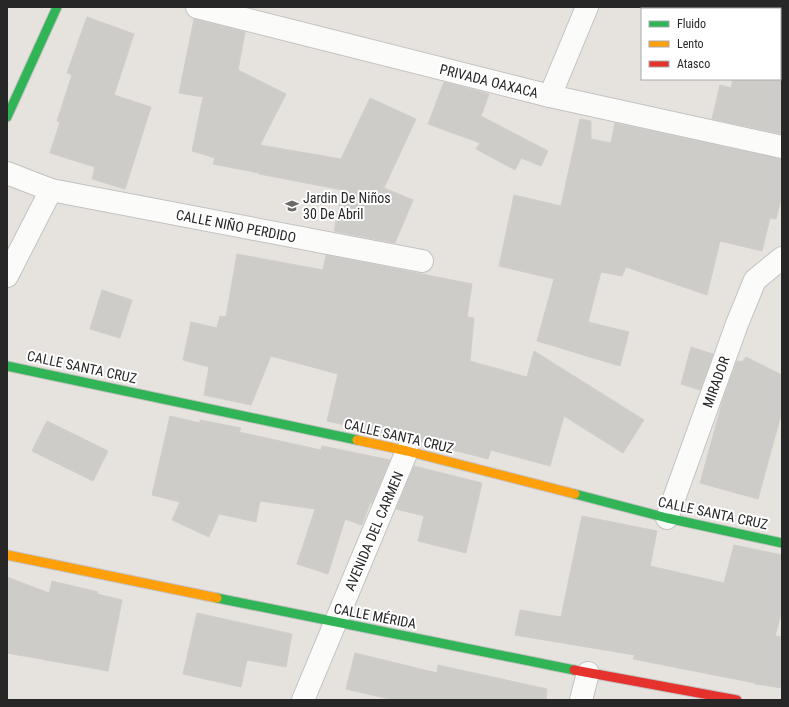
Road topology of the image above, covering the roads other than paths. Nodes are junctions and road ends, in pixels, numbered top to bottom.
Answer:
1 (57, 7) edge
2 (197, 7) edge
3 (587, 7) edge
4 (550, 96) junction
5 (7, 117) edge
6 (782, 147) edge
7 (7, 173) edge
8 (51, 190) junction
9 (782, 258) edge
10 (422, 261) dead end
11 (7, 276) edge
12 (7, 366) edge
13 (407, 451) junction
14 (667, 518) junction
15 (782, 543) edge
16 (7, 555) edge
17 (336, 622) junction
18 (588, 673) junction
19 (303, 700) edge
20 (581, 700) edge
21 (738, 700) edge

1 - 5 street
2 - 4 street, PRIVADA OAXACA
3 - 4 street
4 - 6 street, PRIVADA OAXACA
7 - 8 street, CALLE NIÑO PERDIDO
8 - 10 street, CALLE NIÑO PERDIDO
8 - 11 street
9 - 14 street, MIRADOR
12 - 13 street, CALLE SANTA CRUZ
13 - 14 street, CALLE SANTA CRUZ
13 - 17 street, AVENIDA DEL CARMEN
14 - 15 street, CALLE SANTA CRUZ
16 - 17 street, CALLE MÉRIDA
17 - 18 street, CALLE MÉRIDA
17 - 19 street, AVENIDA DEL CARMEN
18 - 20 street
18 - 21 street, CALLE MÉRIDA

